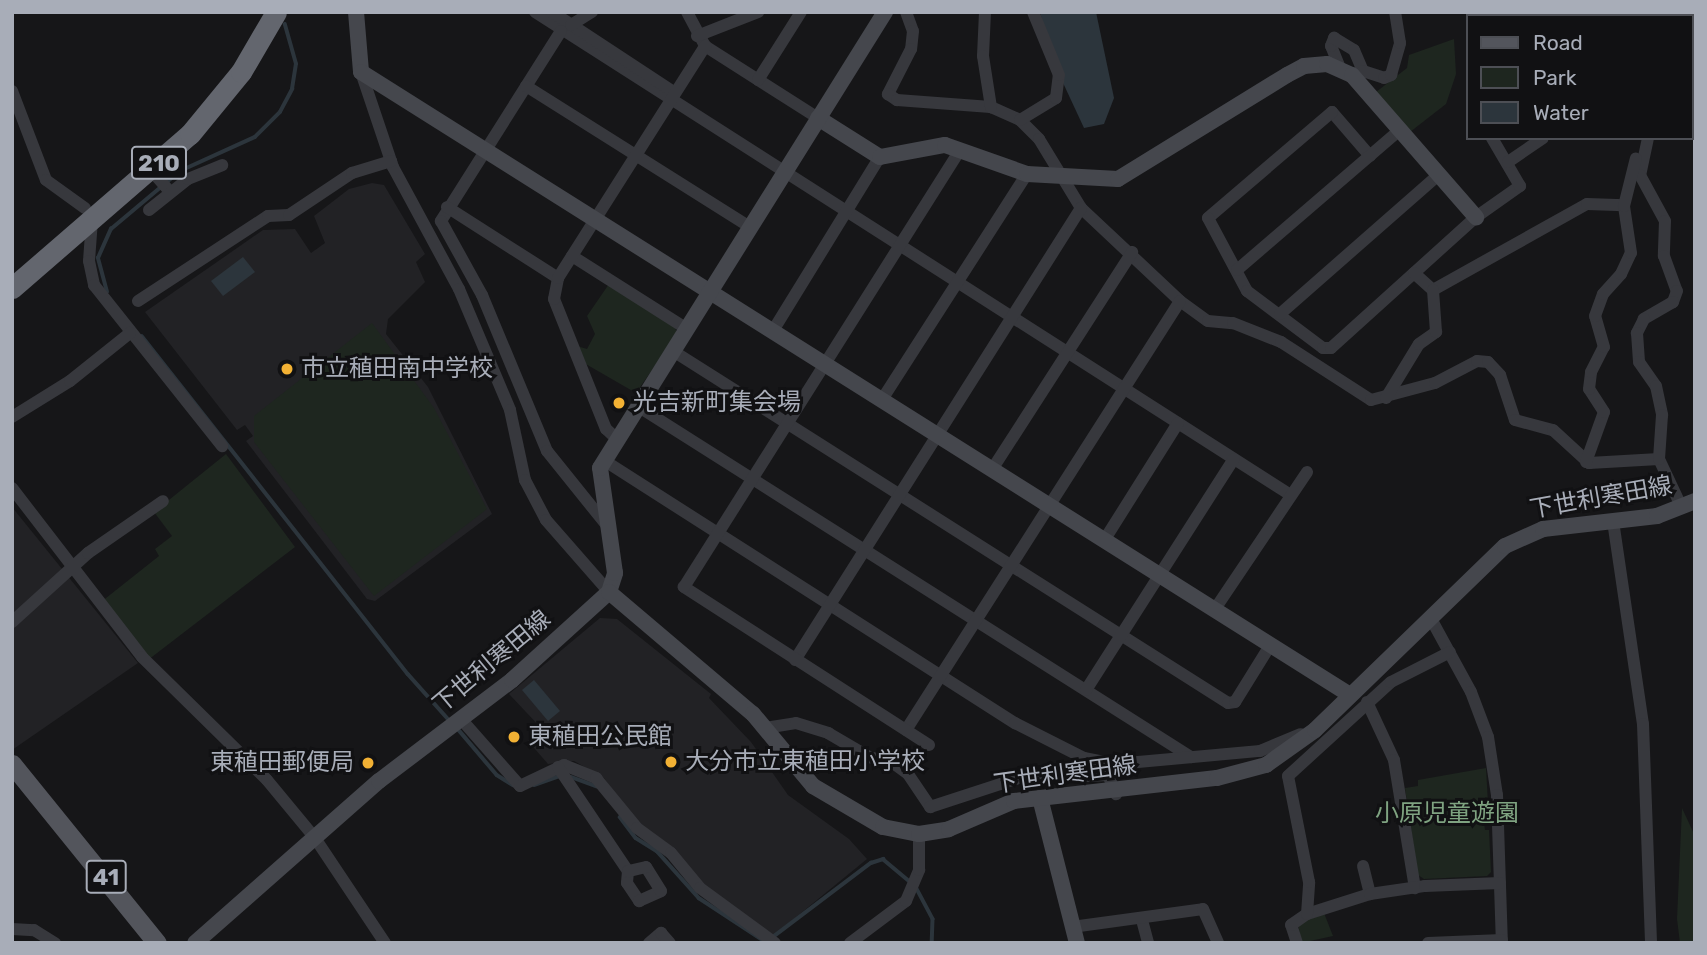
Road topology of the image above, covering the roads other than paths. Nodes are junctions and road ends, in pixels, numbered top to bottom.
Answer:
1 (260, 12) edge
2 (276, 12) edge
3 (356, 12) edge
4 (535, 12) edge
5 (552, 12) edge
6 (592, 12) edge
7 (687, 12) edge
8 (758, 12) edge
9 (801, 12) edge
10 (885, 12) edge
11 (906, 12) edge
12 (985, 12) edge
13 (1033, 12) edge
14 (1395, 12) edge
15 (566, 28) junction
16 (701, 41) junction
17 (1340, 68) junction
18 (361, 72) junction
19 (758, 80) junction
20 (526, 86) junction
21 (12, 91) edge
22 (673, 96) junction
23 (991, 107) junction
24 (818, 118) junction
25 (1020, 120) junction
26 (1400, 130) junction
27 (1493, 140) edge
28 (1540, 140) edge
29 (1641, 140) edge
30 (1648, 140) edge
31 (486, 147) junction
32 (960, 150) junction
33 (636, 156) junction
34 (1370, 156) junction
35 (880, 157) junction
36 (391, 161) junction
37 (1508, 162) junction
38 (222, 165) dead end
39 (785, 173) junction
40 (1027, 174) junction
41 (1438, 175) junction
42 (1060, 176) junction
43 (161, 182) junction
44 (1624, 205) junction
45 (447, 207) junction
46 (1081, 208) junction
47 (149, 211) dead end
48 (846, 212) junction
49 (89, 214) junction
50 (597, 217) junction
51 (1476, 217) junction
52 (750, 228) junction
53 (899, 246) junction
54 (1132, 252) junction
55 (572, 256) junction
56 (12, 270) edge
57 (1237, 270) junction
58 (1414, 273) junction
59 (558, 278) junction
60 (957, 282) junction
61 (12, 288) edge
62 (1433, 289) junction
63 (712, 290) junction
64 (138, 301) dead end
65 (1180, 301) junction
66 (1280, 314) junction
67 (1012, 317) junction
68 (687, 329) junction
69 (774, 329) junction
70 (130, 333) junction
71 (673, 351) junction
72 (1067, 352) junction
73 (826, 362) junction
74 (1124, 388) junction
75 (883, 398) junction
76 (1386, 398) junction
77 (639, 407) junction
78 (12, 417) edge
79 (787, 423) junction
80 (1178, 423) junction
81 (938, 433) junction
82 (618, 440) junction
83 (222, 446) dead end
84 (1234, 459) junction
85 (1659, 459) junction
86 (605, 461) junction
87 (1586, 462) junction
88 (993, 468) junction
89 (1307, 472) dead end
90 (752, 478) junction
91 (12, 488) edge
92 (1289, 494) junction
93 (900, 495) junction
94 (163, 502) dead end
95 (1050, 504) junction
96 (1688, 505) edge
97 (1613, 520) junction
98 (608, 527) junction
99 (717, 534) junction
100 (1105, 539) junction
101 (865, 550) junction
102 (1011, 565) junction
103 (72, 569) junction
104 (1160, 574) junction
105 (609, 592) junction
106 (829, 606) junction
107 (1215, 609) junction
108 (1430, 617) junction
109 (976, 620) junction
110 (12, 622) edge
111 (1121, 635) junction
112 (1271, 644) junction
113 (1450, 652) junction
114 (795, 660) junction
115 (940, 676) junction
116 (1086, 690) junction
117 (1350, 695) junction
118 (1367, 702) junction
119 (461, 719) junction
120 (765, 728) junction
121 (906, 730) junction
122 (1315, 730) junction
123 (929, 745) dead end
124 (1192, 757) junction
125 (12, 764) edge
126 (558, 767) junction
127 (1116, 792) junction
128 (1040, 798) junction
129 (919, 834) junction
130 (315, 838) junction
131 (1363, 866) dead end
132 (628, 871) dead end
133 (1500, 883) junction
134 (1415, 888) junction
135 (1370, 894) junction
136 (1307, 914) junction
137 (1142, 920) junction
138 (12, 929) edge
139 (1075, 935) edge
140 (1502, 941) edge
141 (55, 943) edge
142 (157, 943) edge
143 (195, 943) edge
144 (385, 943) edge
145 (649, 943) edge
146 (670, 943) edge
147 (775, 943) edge
148 (850, 943) edge
149 (1148, 943) edge
150 (1218, 943) edge
151 (1297, 943) edge
152 (1428, 943) edge
153 (1651, 943) edge

1 - 49 highway, 210
2 - 43 highway, 210
3 - 18 street
4 - 15 street
5 - 15 street
6 - 15 street
7 - 16 street
8 - 16 street
9 - 19 street
10 - 24 street
11 - 23 street
12 - 23 street
13 - 25 street
14 - 17 street
15 - 20 street
15 - 22 street
16 - 19 street
16 - 22 street
17 - 26 street
17 - 42 street
18 - 31 street
18 - 36 street
19 - 24 street
20 - 31 street
20 - 33 street
21 - 49 street
22 - 33 street
22 - 39 street
23 - 25 street
24 - 35 street
24 - 39 street
25 - 42 street
26 - 34 street
26 - 41 street
27 - 37 street
28 - 37 street
29 - 44 street
30 - 85 street
31 - 45 street
31 - 50 street
32 - 35 street
32 - 40 street
32 - 53 street
33 - 50 street
33 - 52 street
34 - 57 street
34 - 57 street
35 - 48 street
36 - 64 street
36 - 105 street
37 - 51 street
38 - 43 street
39 - 48 street
39 - 52 street
40 - 42 street
40 - 60 street
41 - 51 street
41 - 66 street
42 - 46 street
43 - 47 street
43 - 49 highway, 210
44 - 62 street
44 - 87 street
45 - 59 street
45 - 98 street
46 - 54 street
46 - 67 street
48 - 53 street
48 - 69 street
49 - 56 highway, 210
49 - 61 highway, 210
49 - 70 street
50 - 55 street
50 - 63 street
51 - 58 street
52 - 63 street
53 - 60 street
53 - 73 street
54 - 65 street
54 - 72 street
55 - 59 street
55 - 68 street
57 - 66 street
58 - 62 street
58 - 66 street
59 - 82 street
60 - 67 street
60 - 75 street
62 - 76 street
63 - 68 street
63 - 69 street
65 - 74 street
65 - 76 street
67 - 72 street
67 - 81 street
68 - 71 street
69 - 73 street
70 - 78 street
70 - 83 street
71 - 77 street
71 - 79 street
72 - 74 street
72 - 88 street
73 - 75 street
73 - 79 street
74 - 80 street
74 - 95 street
75 - 81 street
76 - 87 street
77 - 82 street
77 - 90 street
79 - 90 street
79 - 93 street
80 - 84 street
80 - 100 street
81 - 88 street
81 - 93 street
82 - 86 street
84 - 92 street
84 - 104 street
85 - 87 street
85 - 96 street
86 - 98 street
86 - 99 street
88 - 95 street
89 - 92 street
90 - 99 street
90 - 101 street
91 - 103 street
92 - 107 street
93 - 101 street
93 - 102 street
94 - 103 street
95 - 100 street
95 - 102 street
96 - 97 street, 下世利寒田線
97 - 108 street, 下世利寒田線
97 - 153 street
98 - 105 street
99 - 106 street
99 - 114 street
100 - 104 street
101 - 106 street
101 - 109 street
102 - 109 street
102 - 111 street
103 - 110 street
103 - 130 street
104 - 107 street
104 - 111 street
105 - 119 street, 下世利寒田線
105 - 120 street, 下世利寒田線
106 - 114 street
106 - 115 street
107 - 112 street
108 - 113 street
108 - 117 street, 下世利寒田線
109 - 115 street
109 - 116 street
111 - 112 street
111 - 116 street
112 - 117 street
113 - 118 street
113 - 133 street
114 - 121 street
115 - 121 street
115 - 124 street
116 - 124 street
117 - 122 street, 下世利寒田線
118 - 134 street
118 - 136 street
119 - 126 street
119 - 130 street, 下世利寒田線
120 - 127 street
120 - 129 street, 下世利寒田線
121 - 123 street
122 - 124 street
122 - 127 street, 下世利寒田線
125 - 142 main road, 41
126 - 132 street
126 - 147 street
127 - 128 street, 下世利寒田線
128 - 129 street, 下世利寒田線
128 - 139 street
129 - 148 street
130 - 143 street, 下世利寒田線
130 - 144 street
131 - 135 street
133 - 134 street
133 - 140 street
134 - 135 street
135 - 136 street
136 - 151 street
137 - 139 street
137 - 149 street
137 - 150 street
138 - 141 street
140 - 152 street
145 - 146 street

